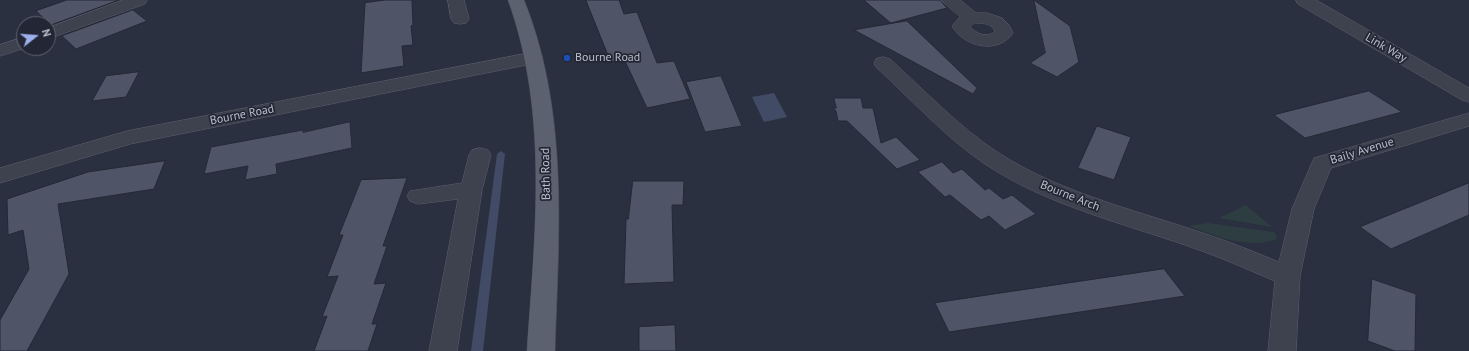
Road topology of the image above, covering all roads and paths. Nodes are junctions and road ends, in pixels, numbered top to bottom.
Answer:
1 (139, 0) edge
2 (456, 0) edge
3 (516, 0) edge
4 (949, 0) edge
5 (1304, 0) edge
6 (972, 18) dead end
7 (460, 19) dead end
8 (56, 31) edge
9 (16, 45) edge
10 (0, 51) edge
11 (534, 58) junction
12 (883, 63) dead end
13 (1469, 96) edge
14 (1469, 119) edge
15 (480, 155) dead end
16 (0, 176) edge
17 (471, 190) junction
18 (418, 196) dead end
19 (1288, 276) junction
20 (443, 351) edge
21 (541, 351) edge
22 (1282, 351) edge

1 - 8 street
2 - 7 street
3 - 11 main road, Bath Road
4 - 6 street
5 - 13 street, Link Way
9 - 10 street
11 - 16 street, Bourne Road
11 - 21 main road, Bath Road
12 - 19 street, Bourne Arch
14 - 19 street, Baily Avenue
15 - 17 street
17 - 18 street
17 - 20 street
19 - 22 street

